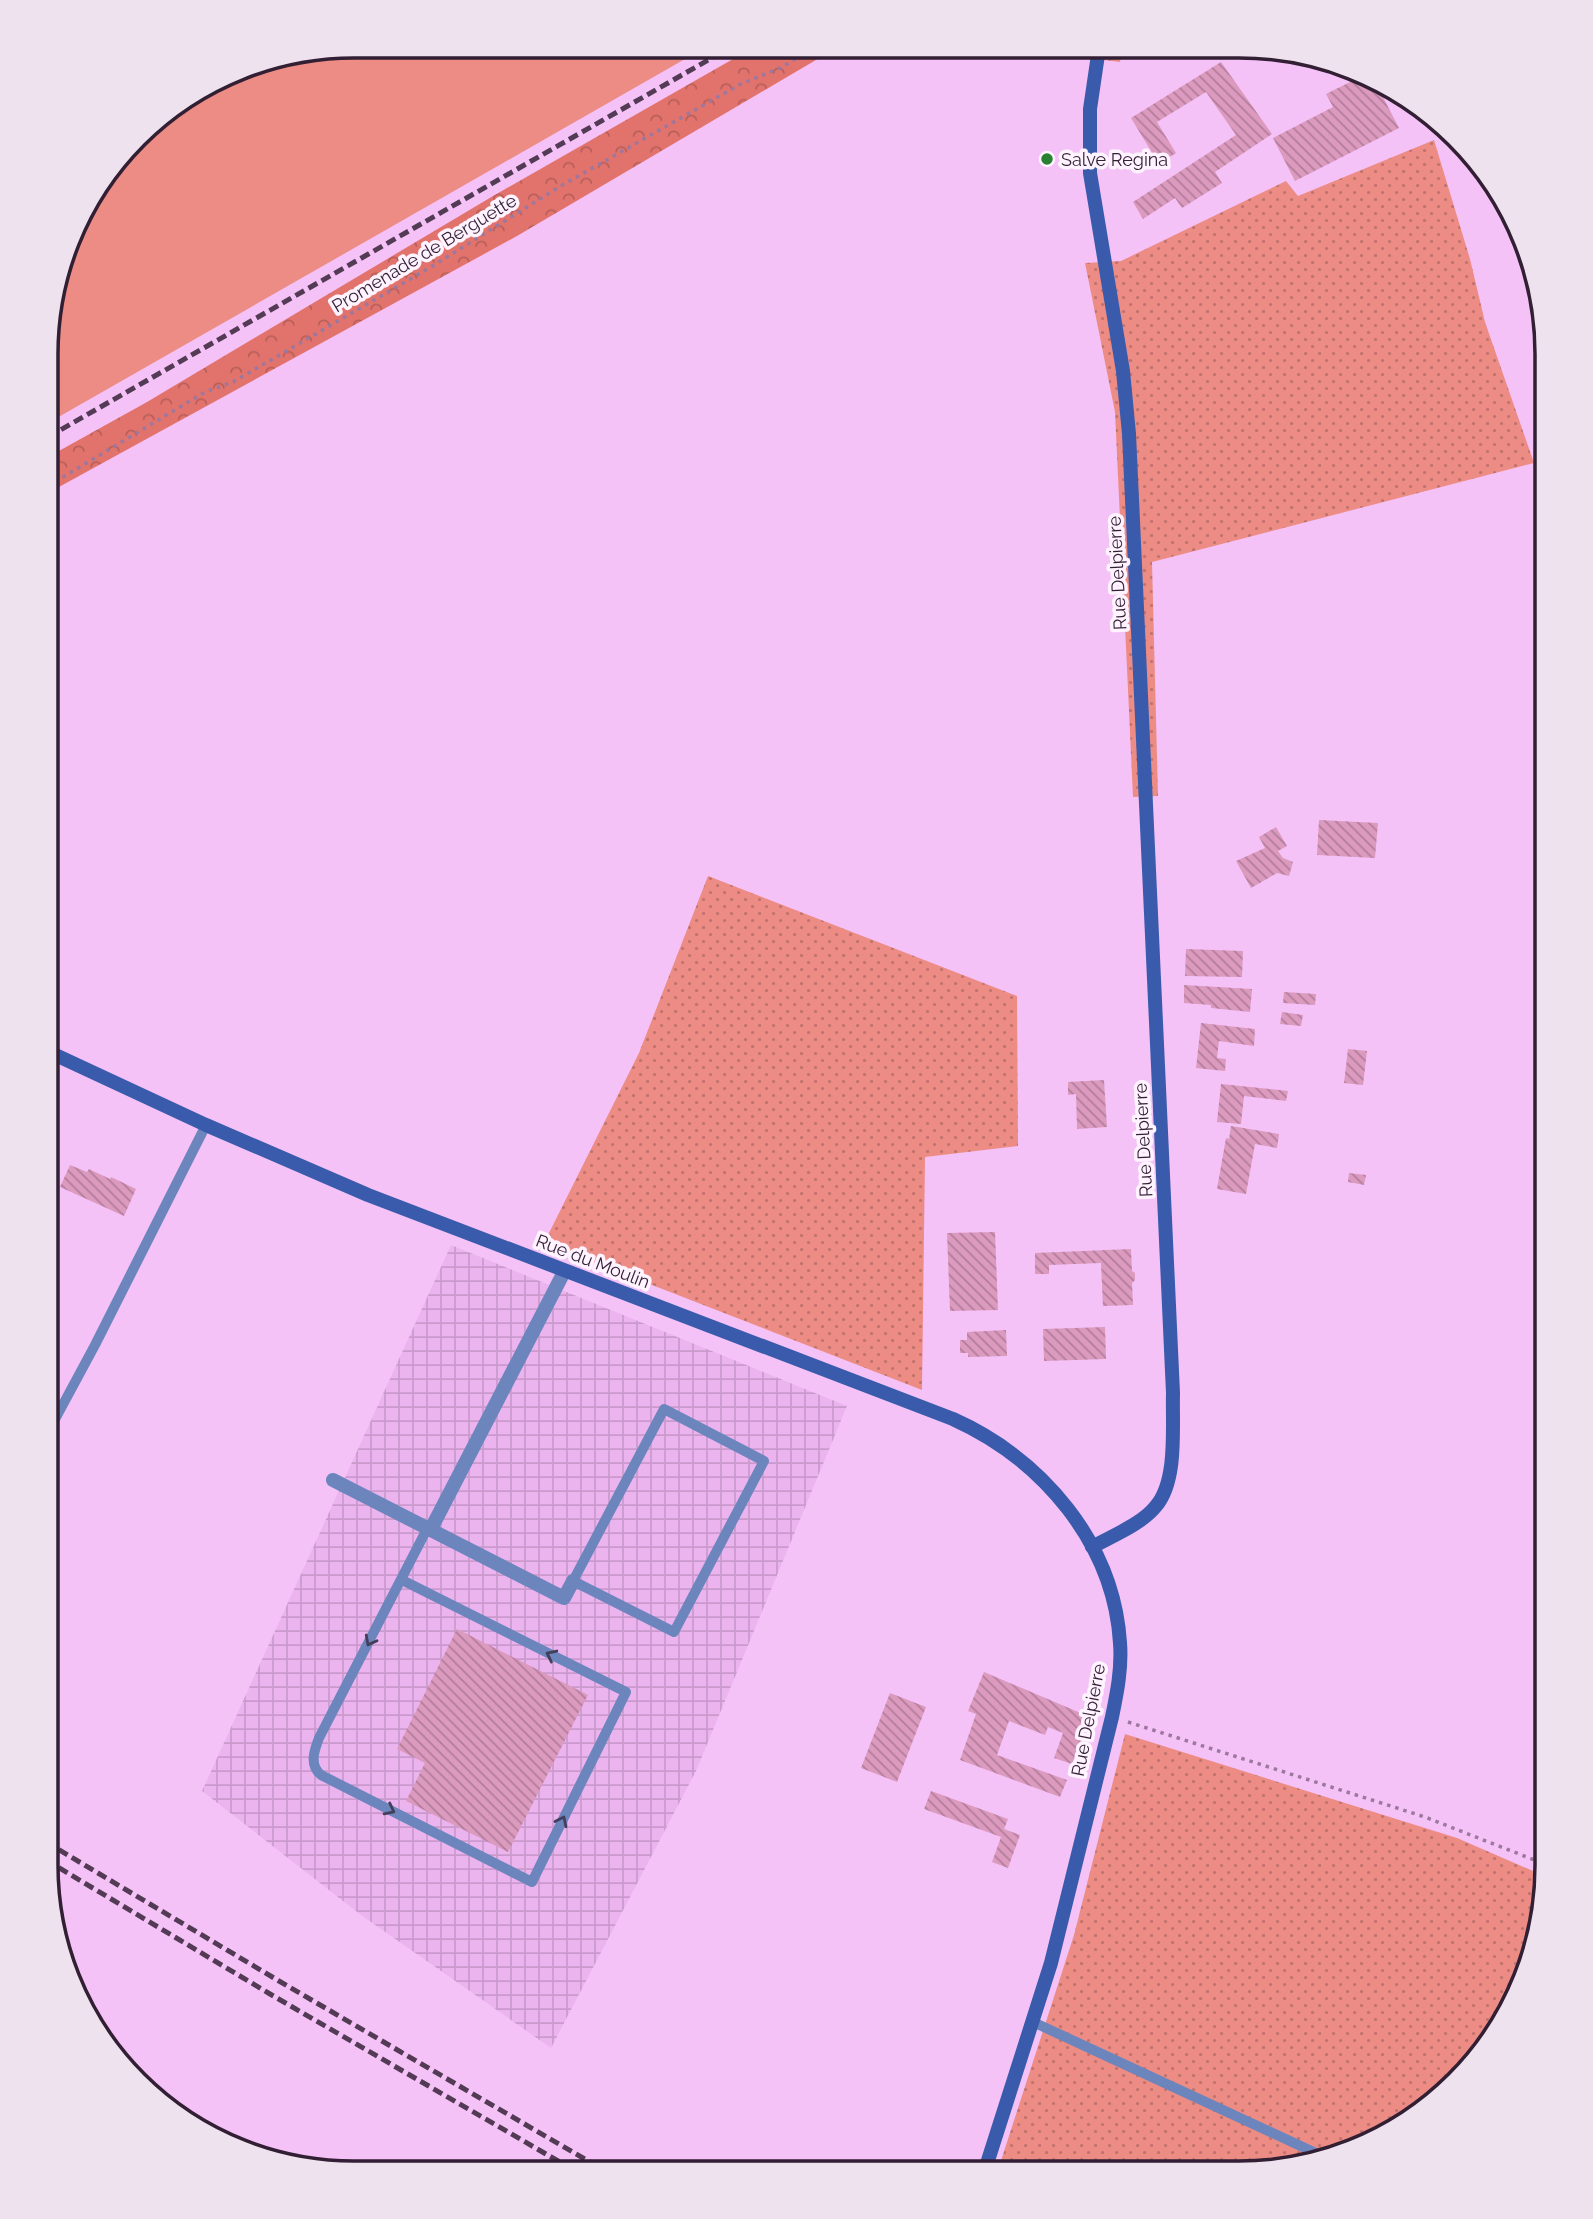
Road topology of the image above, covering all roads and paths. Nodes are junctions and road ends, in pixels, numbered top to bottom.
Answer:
1 (798, 58) edge
2 (1097, 58) edge
3 (58, 480) edge
4 (58, 1056) edge
5 (206, 1125) junction
6 (564, 1272) junction
7 (58, 1414) edge
8 (333, 1479) dead end
9 (429, 1528) junction
10 (1092, 1548) junction
11 (402, 1580) junction
12 (573, 1581) junction
13 (1112, 1717) junction
14 (1535, 1860) edge
15 (1033, 2022) junction
16 (1313, 2152) edge
17 (988, 2161) edge

1 - 3 path, Promenade de Berguette
2 - 10 street, Rue Delpierre
4 - 5 street, Rue du Moulin
5 - 6 street, Rue du Moulin
5 - 7 lane
6 - 9 street
6 - 10 street, Rue du Moulin
8 - 9 street
9 - 11 lane
9 - 12 street
10 - 13 street, Rue Delpierre
11 -> 11 lane
12 - 12 lane
13 - 14 path
13 - 15 street, Rue Delpierre
15 - 16 lane
15 - 17 street, Rue Delpierre

